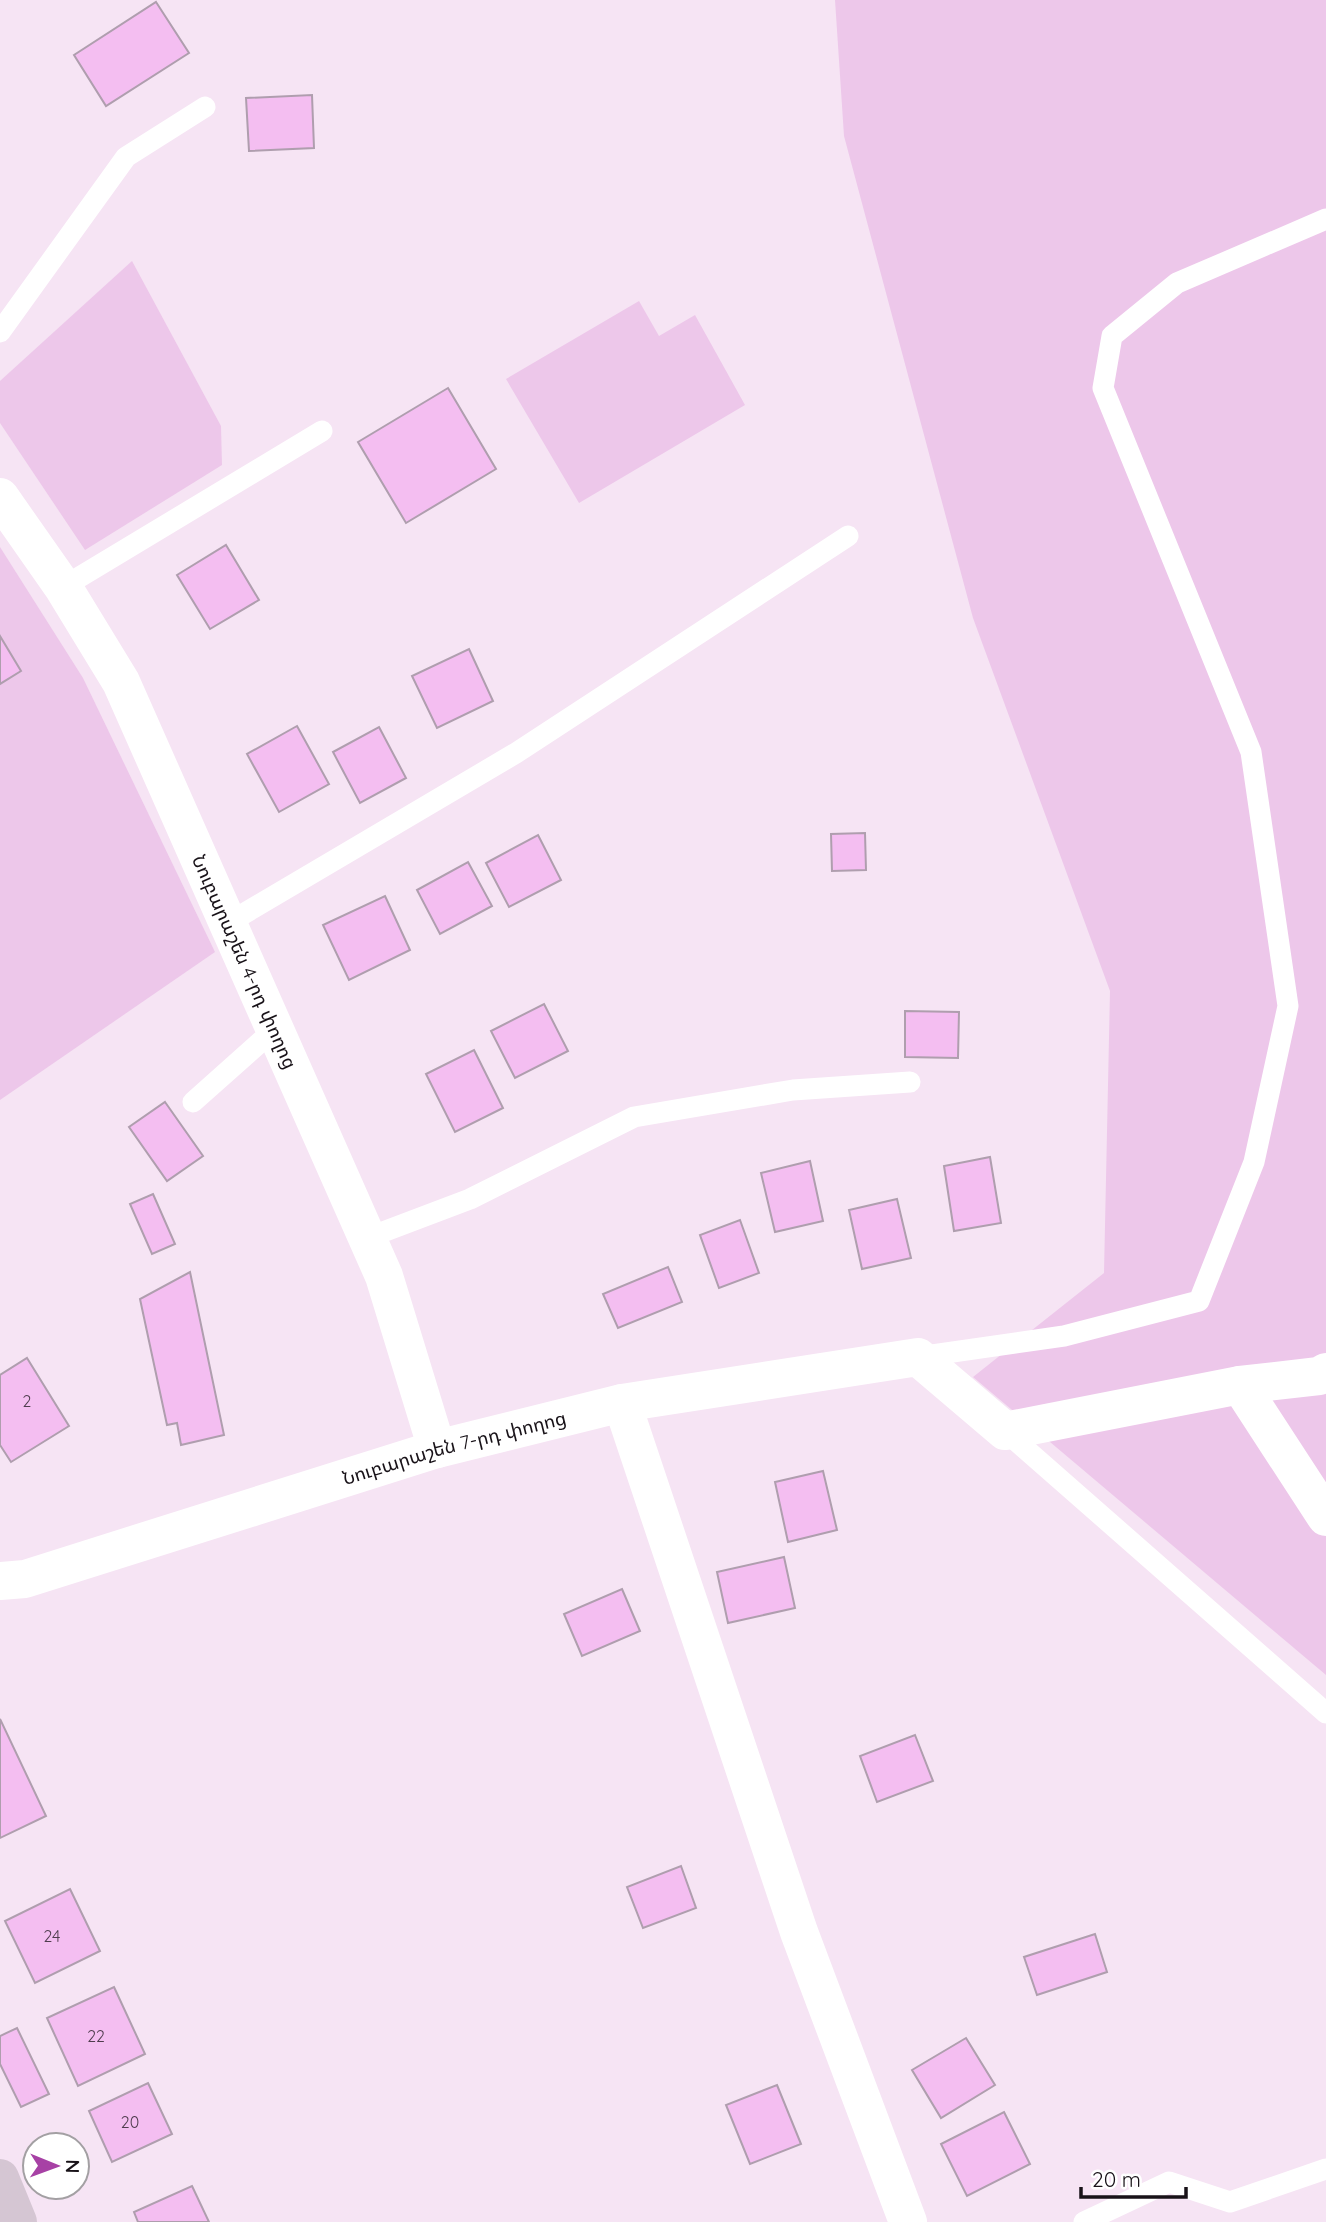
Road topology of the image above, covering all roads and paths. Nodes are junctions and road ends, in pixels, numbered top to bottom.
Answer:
1 (205, 107) dead end
2 (1326, 219) edge
3 (0, 332) edge
4 (321, 430) dead end
5 (0, 497) edge
6 (848, 536) dead end
7 (63, 587) junction
8 (228, 923) junction
9 (275, 1029) junction
10 (909, 1082) dead end
11 (192, 1102) dead end
12 (367, 1238) junction
13 (918, 1357) junction
14 (1326, 1372) edge
15 (1240, 1385) junction
16 (622, 1403) junction
17 (1005, 1431) junction
18 (437, 1449) junction
19 (1326, 1517) edge
20 (0, 1581) edge
21 (1326, 1713) edge
22 (1326, 2169) edge
23 (0, 2178) edge
24 (18, 2222) edge
25 (908, 2222) edge
26 (1084, 2222) edge

1 - 3 lane
2 - 13 lane
4 - 7 lane
5 - 7 street, Նուբարաշեն 4-րդ փողոց
6 - 8 lane
7 - 8 street, Նուբարաշեն 4-րդ փողոց
8 - 9 street, Նուբարաշեն 4-րդ փողոց
9 - 11 lane
9 - 12 street, Նուբարաշեն 4-րդ փողոց
10 - 12 lane
12 - 18 street, Նուբարաշեն 4-րդ փողոց
13 - 16 street, Նուբարաշեն 7-րդ փողոց
13 - 17 street
14 - 15 street
15 - 17 street
15 - 19 street
16 - 18 street, Նուբարաշեն 7-րդ փողոց
16 - 25 street
17 - 21 lane
18 - 20 street, Նուբարաշեն 7-րդ փողոց
22 - 26 lane
23 - 24 main road

